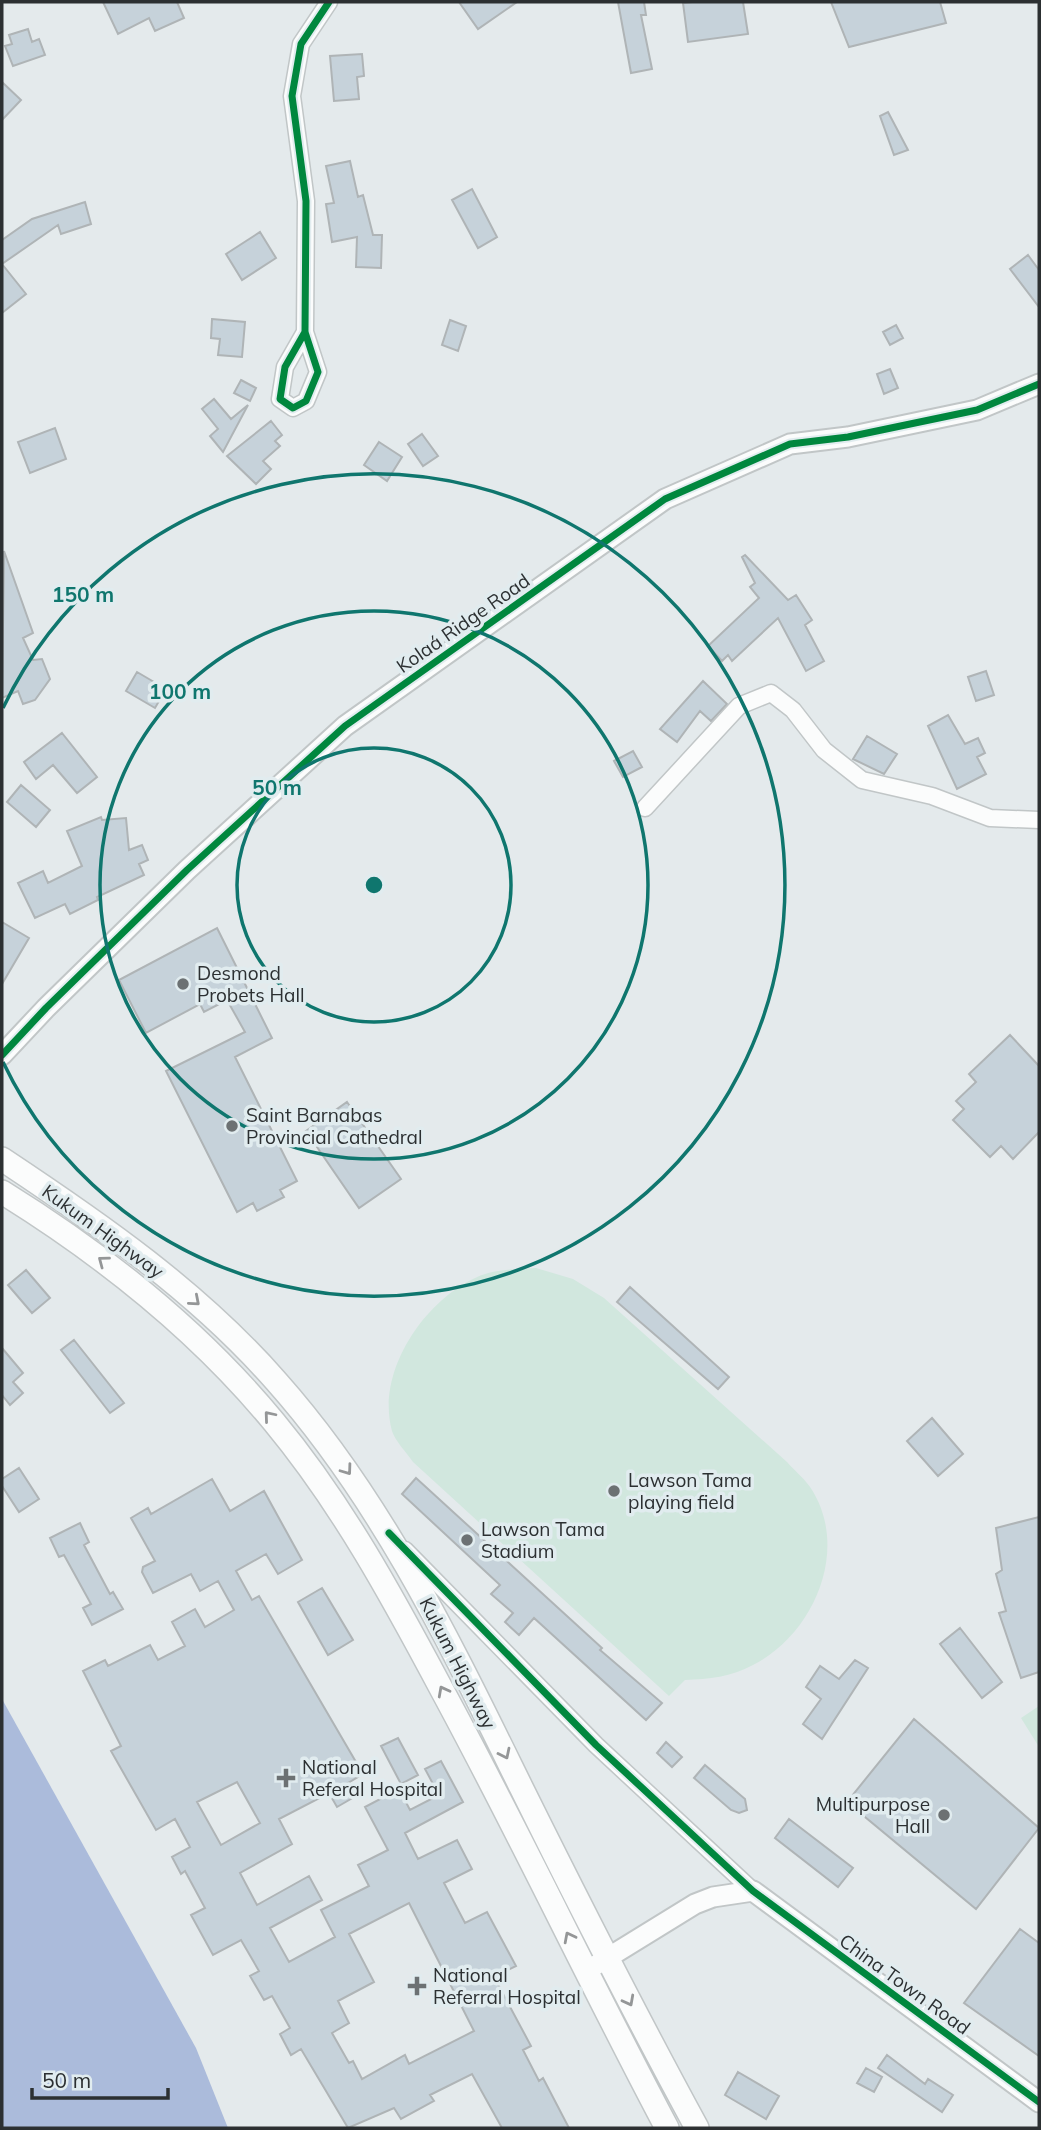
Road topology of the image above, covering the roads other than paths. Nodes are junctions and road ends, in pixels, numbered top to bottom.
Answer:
1 (328, 2) edge
2 (305, 332) dead end
3 (1039, 384) edge
4 (645, 808) dead end
5 (1039, 820) edge
6 (2, 1055) edge
7 (2, 1159) edge
8 (2, 1192) edge
9 (389, 1533) junction
10 (753, 1891) junction
11 (606, 1959) junction
12 (586, 1970) junction
13 (1039, 2102) edge
14 (667, 2128) edge
15 (697, 2128) edge

1 - 2 street
3 - 6 street, Kolaá Ridge Road
4 - 5 street
7 -> 9 main road, Kukum Highway
12 -> 8 main road, Kukum Highway
9 - 10 street
9 -> 11 main road, Kukum Highway
10 - 11 street
10 - 13 street, China Town Road
11 - 12 street
11 -> 15 main road, Kukum Highway
12 - 14 main road, Kukum Highway

